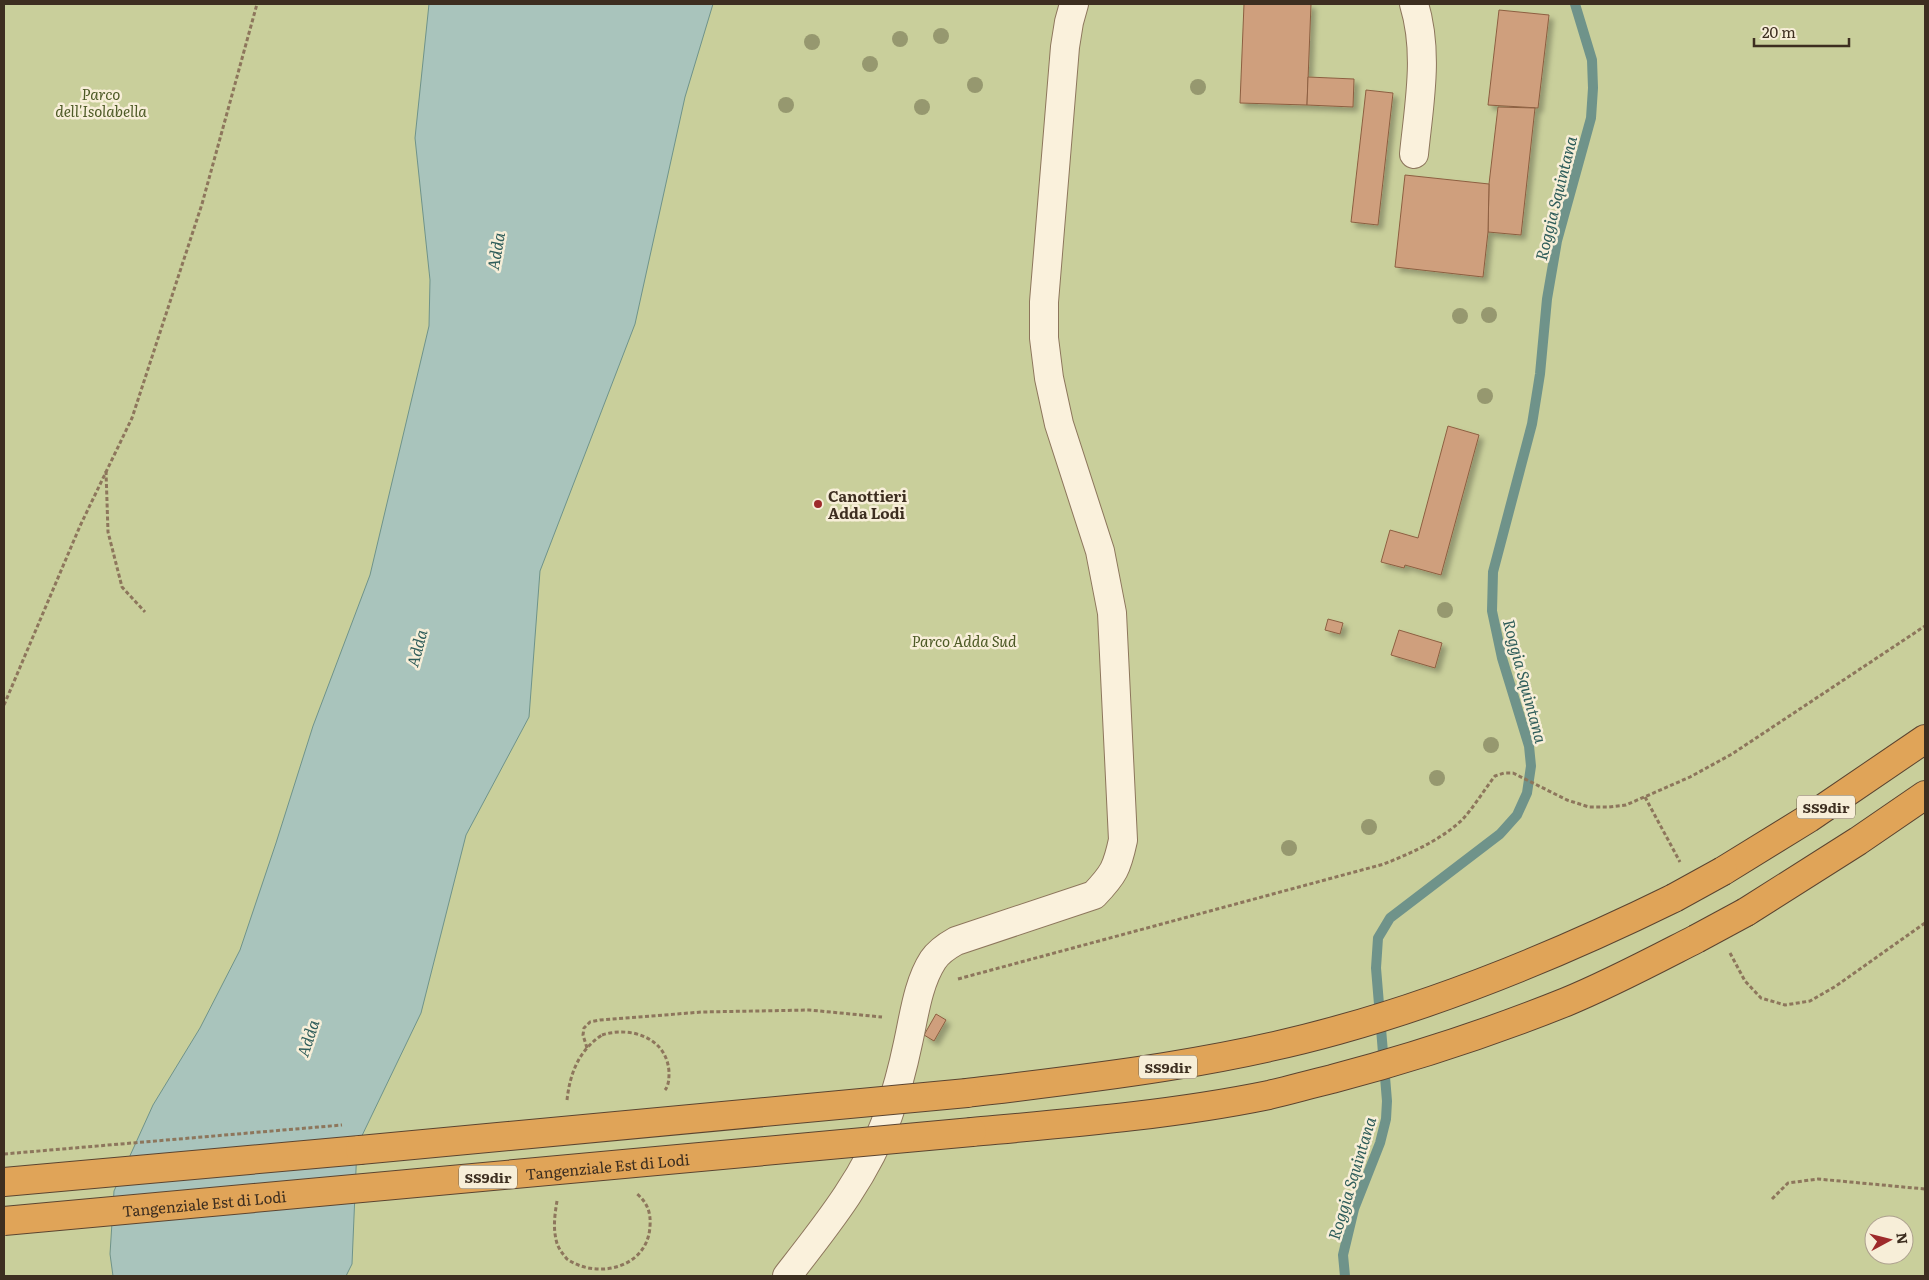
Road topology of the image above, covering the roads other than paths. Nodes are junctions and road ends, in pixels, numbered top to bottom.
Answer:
1 (1074, 4) edge
2 (1414, 4) edge
3 (1414, 154) dead end
4 (1925, 739) edge
5 (1925, 796) edge
6 (4, 1182) edge
7 (4, 1221) edge
8 (787, 1276) edge

1 - 8 street
2 - 3 street
4 - 6 highway, SS9dir, bridge
5 - 7 highway, Tangenziale Est di Lodi / SS9dir, bridge

